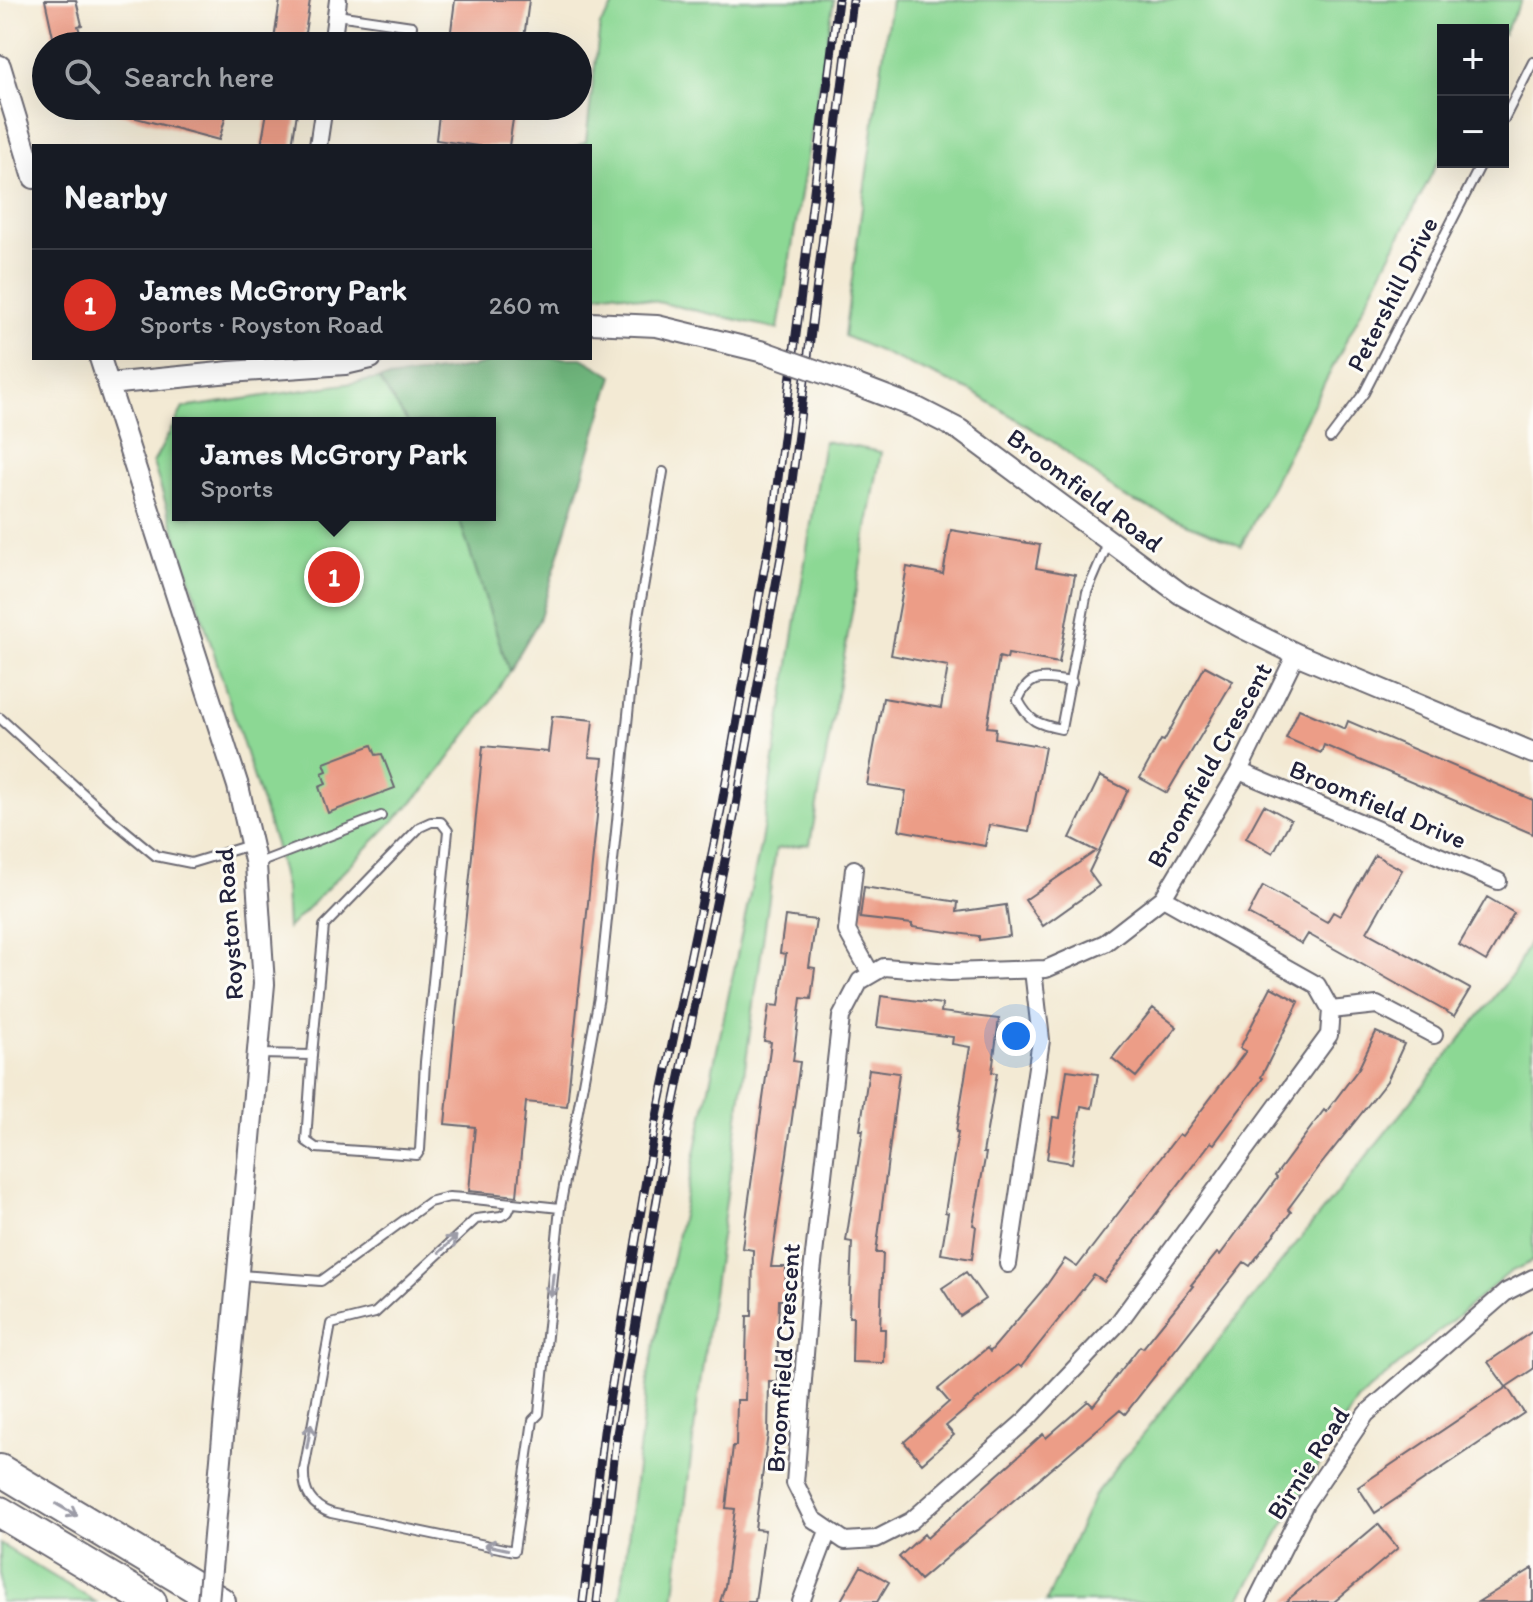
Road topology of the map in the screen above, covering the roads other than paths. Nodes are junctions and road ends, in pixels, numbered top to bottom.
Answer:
1 (337, 8) edge
2 (334, 32) edge
3 (411, 32) edge
4 (1533, 62) edge
5 (0, 66) edge
6 (1509, 109) edge
7 (322, 120) edge
8 (318, 144) edge
9 (29, 150) edge
10 (1479, 168) edge
11 (592, 323) edge
12 (101, 360) edge
13 (362, 360) edge
14 (109, 384) junction
15 (1330, 438) dead end
16 (663, 472) dead end
17 (1109, 540) junction
18 (1296, 654) junction
19 (1072, 682) junction
20 (0, 718) edge
21 (1533, 753) edge
22 (1239, 771) junction
23 (381, 816) dead end
24 (254, 855) junction
25 (854, 869) dead end
26 (1498, 881) dead end
27 (1163, 898) junction
28 (1033, 970) junction
29 (871, 974) junction
30 (1331, 1010) junction
31 (1434, 1035) dead end
32 (258, 1054) junction
33 (312, 1055) junction
34 (512, 1203) junction
35 (560, 1208) junction
36 (1008, 1264) dead end
37 (238, 1274) junction
38 (1533, 1278) edge
39 (0, 1470) edge
40 (0, 1512) edge
41 (828, 1531) junction
42 (151, 1602) edge
43 (208, 1602) edge
44 (220, 1602) edge
45 (801, 1602) edge
46 (1256, 1602) edge

1 - 2 street
1 - 3 lane
4 - 6 lane
5 - 9 street
7 - 8 street
10 - 15 lane, Petershill Drive
11 - 17 street, Broomfield Road, bridge
12 - 14 street, Royston Road
13 - 14 street
14 - 24 street, Royston Road
16 - 35 lane
17 - 18 street, Broomfield Road
17 - 19 lane
18 - 21 street, Broomfield Road
18 - 22 street, Broomfield Crescent
19 - 19 lane
20 - 24 lane
22 - 26 street, Broomfield Drive
22 - 27 street, Broomfield Crescent
23 - 24 lane
24 - 32 street, Royston Road
25 - 29 street
27 - 28 street, Broomfield Crescent
27 - 30 street, Broomfield Crescent
28 - 29 street, Broomfield Crescent
28 - 36 street
29 - 41 street, Broomfield Crescent
30 - 31 street
30 - 41 street
32 - 33 lane
32 - 37 street, Royston Road
33 - 33 lane
34 - 35 lane
35 -> 34 lane
34 - 37 lane
37 - 43 street, Royston Road, bridge
38 - 46 street, Birnie Road
39 -> 44 highway
40 - 42 highway
41 - 45 street

